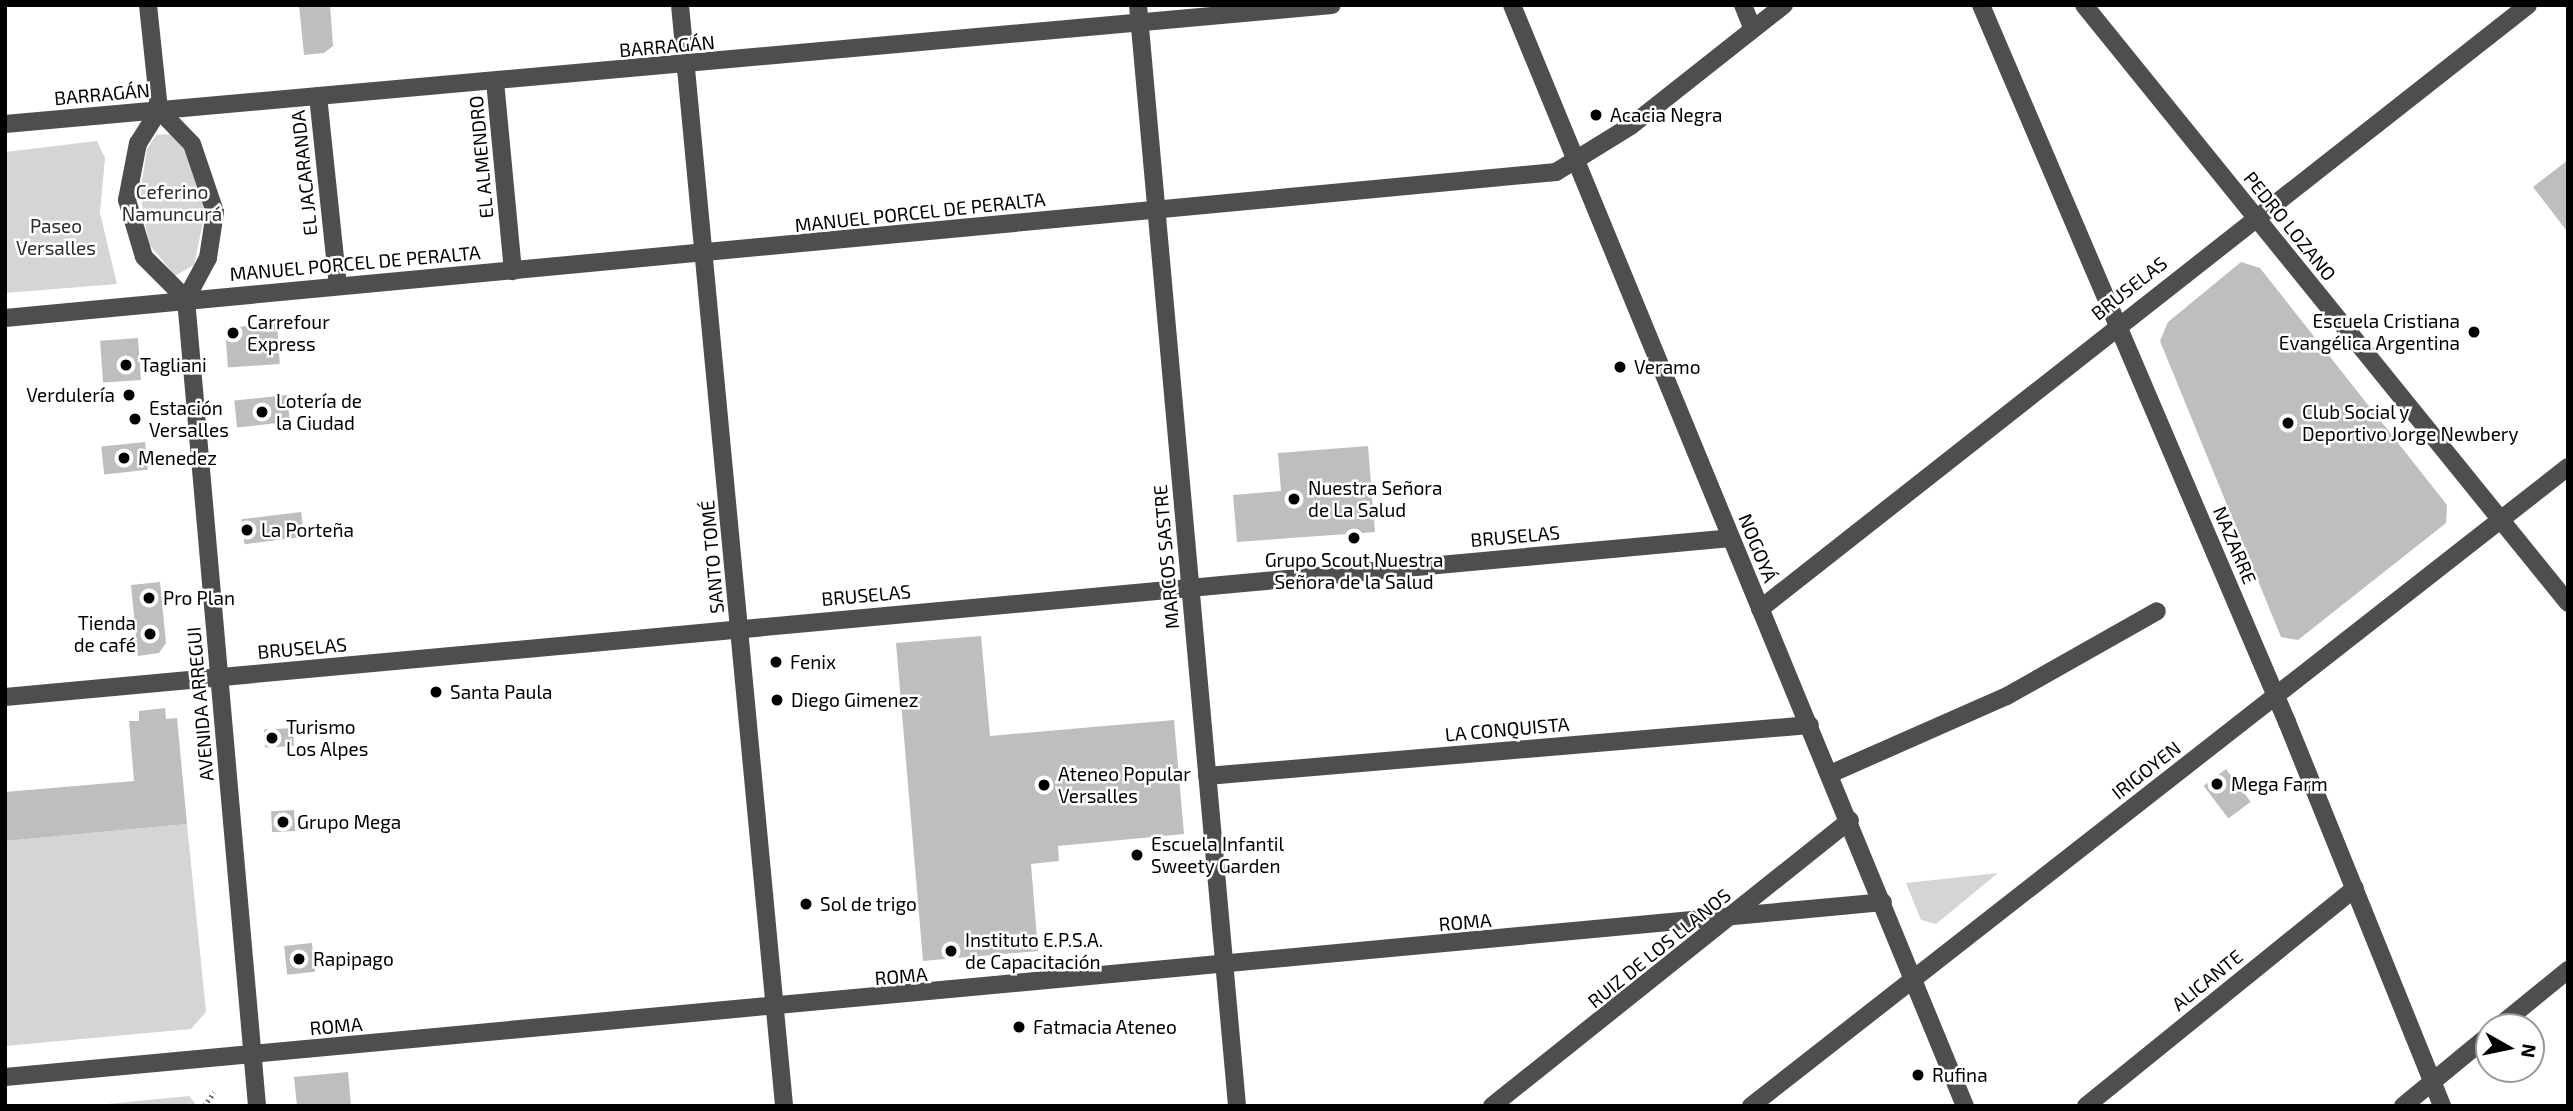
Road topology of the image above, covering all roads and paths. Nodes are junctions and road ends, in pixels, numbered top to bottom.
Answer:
1 (148, 5) edge
2 (680, 5) edge
3 (1332, 5) edge
4 (1512, 5) edge
5 (1743, 5) edge
6 (1784, 5) edge
7 (1981, 5) edge
8 (2084, 5) edge
9 (2528, 5) edge
10 (1139, 14) edge
11 (1752, 27) junction
12 (685, 65) junction
13 (495, 81) junction
14 (318, 96) junction
15 (159, 110) junction
16 (5, 124) edge
17 (1575, 165) junction
18 (1156, 210) junction
19 (2256, 217) junction
20 (705, 254) junction
21 (513, 271) junction
22 (338, 286) junction
23 (186, 299) junction
24 (5, 318) edge
25 (2119, 323) junction
26 (2568, 467) edge
27 (2499, 521) junction
28 (1731, 538) junction
29 (1190, 587) junction
30 (2568, 603) edge
31 (1760, 609) junction
32 (2157, 611) dead end
33 (740, 628) junction
34 (219, 677) junction
35 (2276, 696) junction
36 (5, 697) edge
37 (1810, 725) junction
38 (1830, 774) junction
39 (1207, 776) junction
40 (1850, 820) junction
41 (2355, 888) junction
42 (1883, 902) junction
43 (1731, 917) junction
44 (1224, 966) junction
45 (2568, 970) edge
46 (1914, 976) junction
47 (776, 1009) junction
48 (2515, 1013) edge
49 (2475, 1047) edge
50 (253, 1055) junction
51 (5, 1077) edge
52 (2432, 1082) junction
53 (214, 1092) dead end
54 (204, 1106) edge
55 (257, 1106) edge
56 (784, 1106) edge
57 (1237, 1106) edge
58 (1492, 1106) edge
59 (1751, 1106) edge
60 (1965, 1106) edge
61 (2086, 1106) edge
62 (2403, 1106) edge
63 (2442, 1106) edge

1 - 15 street
2 - 12 street, SANTO TOMÉ
3 - 10 street, BARRAGÁN
4 - 17 street, NOGOYÁ
5 - 11 street
6 - 11 street, MANUEL PORCEL DE PERALTA
7 - 25 street, NAZARRE
8 - 19 street, PEDRO LOZANO
9 - 19 street, BRUSELAS
10 - 12 street, BARRAGÁN
10 - 18 street, MARCOS SASTRE
11 - 17 street, MANUEL PORCEL DE PERALTA
12 - 13 street, BARRAGÁN
12 - 20 street, SANTO TOMÉ
13 - 14 street, BARRAGÁN
13 - 21 street, EL ALMENDRO
14 - 15 street, BARRAGÁN
14 - 22 street, EL JACARANDA
15 - 16 street, BARRAGÁN
15 - 23 street
15 - 23 street
17 - 18 street, MANUEL PORCEL DE PERALTA
17 - 28 street, NOGOYÁ
18 - 20 street, MANUEL PORCEL DE PERALTA
18 - 29 street, MARCOS SASTRE
19 - 25 street, BRUSELAS
19 - 27 street, PEDRO LOZANO
20 - 21 street, MANUEL PORCEL DE PERALTA
20 - 33 street, SANTO TOMÉ
21 - 22 street, MANUEL PORCEL DE PERALTA
22 - 23 street, MANUEL PORCEL DE PERALTA
23 - 24 street, MANUEL PORCEL DE PERALTA
23 - 34 street, AVENIDA ARREGUI
25 - 31 street, BRUSELAS
25 - 35 street, NAZARRE
26 - 27 street, IRIGOYEN
27 - 30 street, PEDRO LOZANO
27 - 35 street, IRIGOYEN
28 - 29 street, BRUSELAS
28 - 31 street, NOGOYÁ
29 - 33 street, BRUSELAS
29 - 39 street, MARCOS SASTRE
31 - 37 street, NOGOYÁ
32 - 38 street
33 - 34 street, BRUSELAS
33 - 47 street, SANTO TOMÉ
34 - 36 street, BRUSELAS
34 - 50 street, AVENIDA ARREGUI
35 - 41 street, NAZARRE
35 - 46 street, IRIGOYEN
37 - 38 street, NOGOYÁ
37 - 39 street, LA CONQUISTA
38 - 40 street, NOGOYÁ
39 - 44 street, MARCOS SASTRE
40 - 42 street, NOGOYÁ
40 - 43 street, RUIZ DE LOS LLANOS
41 - 52 street, NAZARRE
41 - 61 street, ALICANTE
42 - 43 street, ROMA
42 - 46 street, NOGOYÁ
43 - 44 street, ROMA
43 - 58 street, RUIZ DE LOS LLANOS
44 - 47 street, ROMA
44 - 57 street, MARCOS SASTRE
45 - 48 street
46 - 59 street, IRIGOYEN
46 - 60 street, NOGOYÁ
47 - 50 street, ROMA
47 - 56 street, SANTO TOMÉ
49 - 52 street
50 - 51 street, ROMA
50 - 55 street, AVENIDA ARREGUI
52 - 62 street
52 - 63 street, NAZARRE
53 - 54 path

